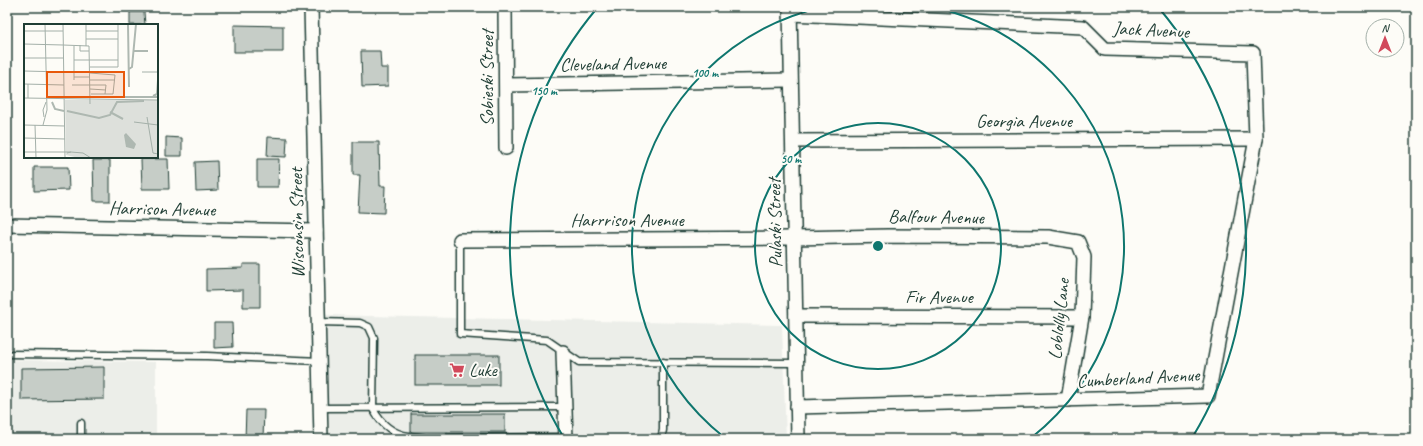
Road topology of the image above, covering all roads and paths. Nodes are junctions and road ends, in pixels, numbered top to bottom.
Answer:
1 (311, 7) edge
2 (505, 7) edge
3 (790, 10) edge
4 (1253, 53) joint
5 (791, 80) junction
6 (507, 85) junction
7 (1256, 138) junction
8 (792, 141) junction
9 (506, 148) dead end
10 (7, 225) edge
11 (316, 231) junction
12 (794, 238) junction
13 (460, 240) joint
14 (1078, 242) joint
15 (796, 316) junction
16 (1082, 317) junction
17 (318, 322) junction
18 (563, 352) junction
19 (7, 354) edge
20 (319, 361) junction
21 (663, 362) junction
22 (796, 363) junction
23 (1068, 400) junction
24 (565, 407) junction
25 (797, 407) junction
26 (320, 408) junction
27 (373, 409) junction
28 (81, 423) dead end
29 (566, 438) edge
30 (81, 439) edge
31 (320, 439) edge
32 (428, 439) edge
33 (661, 439) edge
34 (798, 439) edge

1 - 11 street, Wisconsin Street
2 - 6 street, Sobieski Street
3 - 4 street, Jack Avenue
3 - 5 street, Pulaski Street
4 - 7 street, Cumberland Avenue
5 - 6 street, Cleveland Avenue
5 - 8 street, Pulaski Street
6 - 9 street, Sobieski Street
7 - 8 street, Georgia Avenue
7 - 23 street, Cumberland Avenue
8 - 12 street, Pulaski Street
10 - 11 street, Harrison Avenue
11 - 17 street, Wisconsin Street
12 - 13 street, Harrrison Avenue
12 - 14 street, Balfour Avenue
12 - 15 street, Pulaski Street
13 - 18 lane
14 - 16 street, Loblolly Lane
15 - 16 street, Fir Avenue
15 - 22 street, Pulaski Street
16 - 23 street, Loblolly Lane
17 - 20 street, Wisconsin Street
17 - 27 lane
18 - 21 lane
18 - 24 street
19 - 20 lane
20 - 26 street, Wisconsin Street
21 - 22 lane
21 - 33 lane
22 - 25 street, Pulaski Street
23 - 25 street, Cumberland Avenue
24 - 27 lane
24 - 29 street
25 - 34 street, Pulaski Street
26 - 27 lane
26 - 31 street, Wisconsin Street
27 - 32 lane
28 - 30 lane
29 - 32 lane

